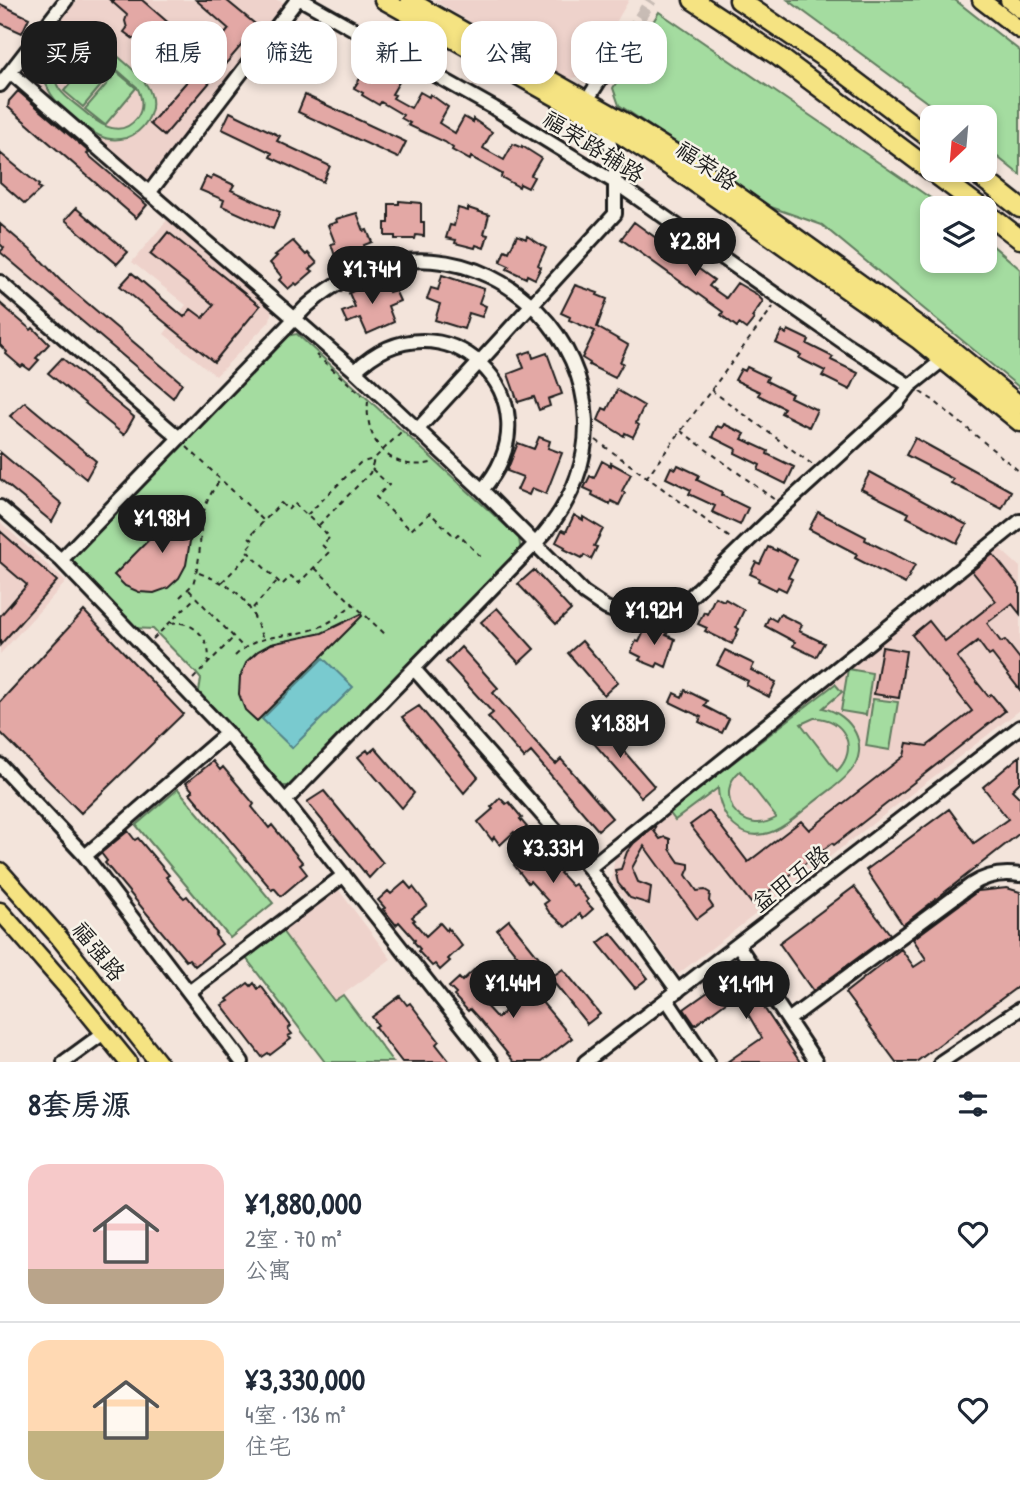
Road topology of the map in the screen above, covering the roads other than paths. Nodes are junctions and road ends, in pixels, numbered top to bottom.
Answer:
1 (66, 0) edge
2 (297, 0) edge
3 (302, 0) edge
4 (383, 0) edge
5 (409, 0) edge
6 (693, 0) edge
7 (738, 0) edge
8 (981, 0) edge
9 (1009, 0) edge
10 (1020, 9) edge
11 (1020, 30) edge
12 (10, 72) junction
13 (597, 84) edge
14 (0, 85) edge
15 (583, 106) junction
16 (605, 125) junction
17 (920, 130) edge
18 (987, 182) edge
19 (615, 183) junction
20 (149, 193) junction
21 (965, 196) edge
22 (1020, 208) edge
23 (997, 221) edge
24 (1020, 239) edge
25 (0, 282) edge
26 (533, 304) junction
27 (294, 319) junction
28 (944, 359) junction
29 (479, 362) junction
30 (355, 371) junction
31 (910, 386) junction
32 (1020, 405) edge
33 (1020, 422) edge
34 (414, 426) junction
35 (178, 438) junction
36 (482, 490) junction
37 (0, 506) edge
38 (1020, 521) edge
39 (535, 544) junction
40 (61, 560) junction
41 (414, 669) junction
42 (1020, 727) edge
43 (228, 733) junction
44 (0, 765) edge
45 (285, 801) junction
46 (85, 856) junction
47 (589, 868) junction
48 (0, 871) edge
49 (344, 875) junction
50 (1020, 875) edge
51 (0, 911) edge
52 (738, 945) junction
53 (678, 991) junction
54 (189, 992) junction
55 (667, 1000) junction
56 (1020, 1009) edge
57 (788, 1020) junction
58 (105, 1032) junction
59 (64, 1062) edge
60 (128, 1062) edge
61 (158, 1062) edge
62 (242, 1062) edge
63 (491, 1062) edge
64 (585, 1062) edge
65 (708, 1062) edge
66 (816, 1062) edge
67 (941, 1062) edge

1 - 12 street
2 - 20 street
3 - 19 street, 福荣路辅路
4 - 15 main road, 福荣路
5 - 15 main road, 福荣路
6 - 21 highway
7 - 17 highway
8 - 11 main road
9 - 10 main road
12 - 14 street
12 - 20 street
13 - 15 street
15 - 16 main road, 福荣路
15 - 32 main road, 福荣路
16 - 19 street
16 - 28 main road, 福荣路
18 - 22 highway
19 - 26 street
19 - 31 street, 福荣路辅路
20 - 27 street
23 - 24 highway
25 - 35 street
26 - 27 street
26 - 29 street
26 - 39 street
27 - 30 street
27 - 35 street
28 - 31 street
28 - 33 main road, 福荣路
29 - 30 street
29 - 34 street
29 - 36 street
30 - 34 street
31 - 39 street
34 - 36 street
35 - 40 street
36 - 39 street
37 - 40 street
38 - 47 street
39 - 41 street
40 - 43 street
41 - 45 street
41 - 47 street
42 - 52 street, 益田五路
43 - 45 street
43 - 46 street
44 - 46 street
45 - 49 street
46 - 54 street
47 - 53 street
48 - 61 main road, 福强路
49 - 54 street
49 - 63 street
50 - 57 street
51 - 58 main road, 福强路
52 - 53 street, 益田五路
52 - 57 street
53 - 55 street, 益田五路
54 - 62 street
55 - 64 street, 益田五路
55 - 65 street
56 - 67 street
57 - 66 street
58 - 59 street
58 - 60 main road, 福强路

